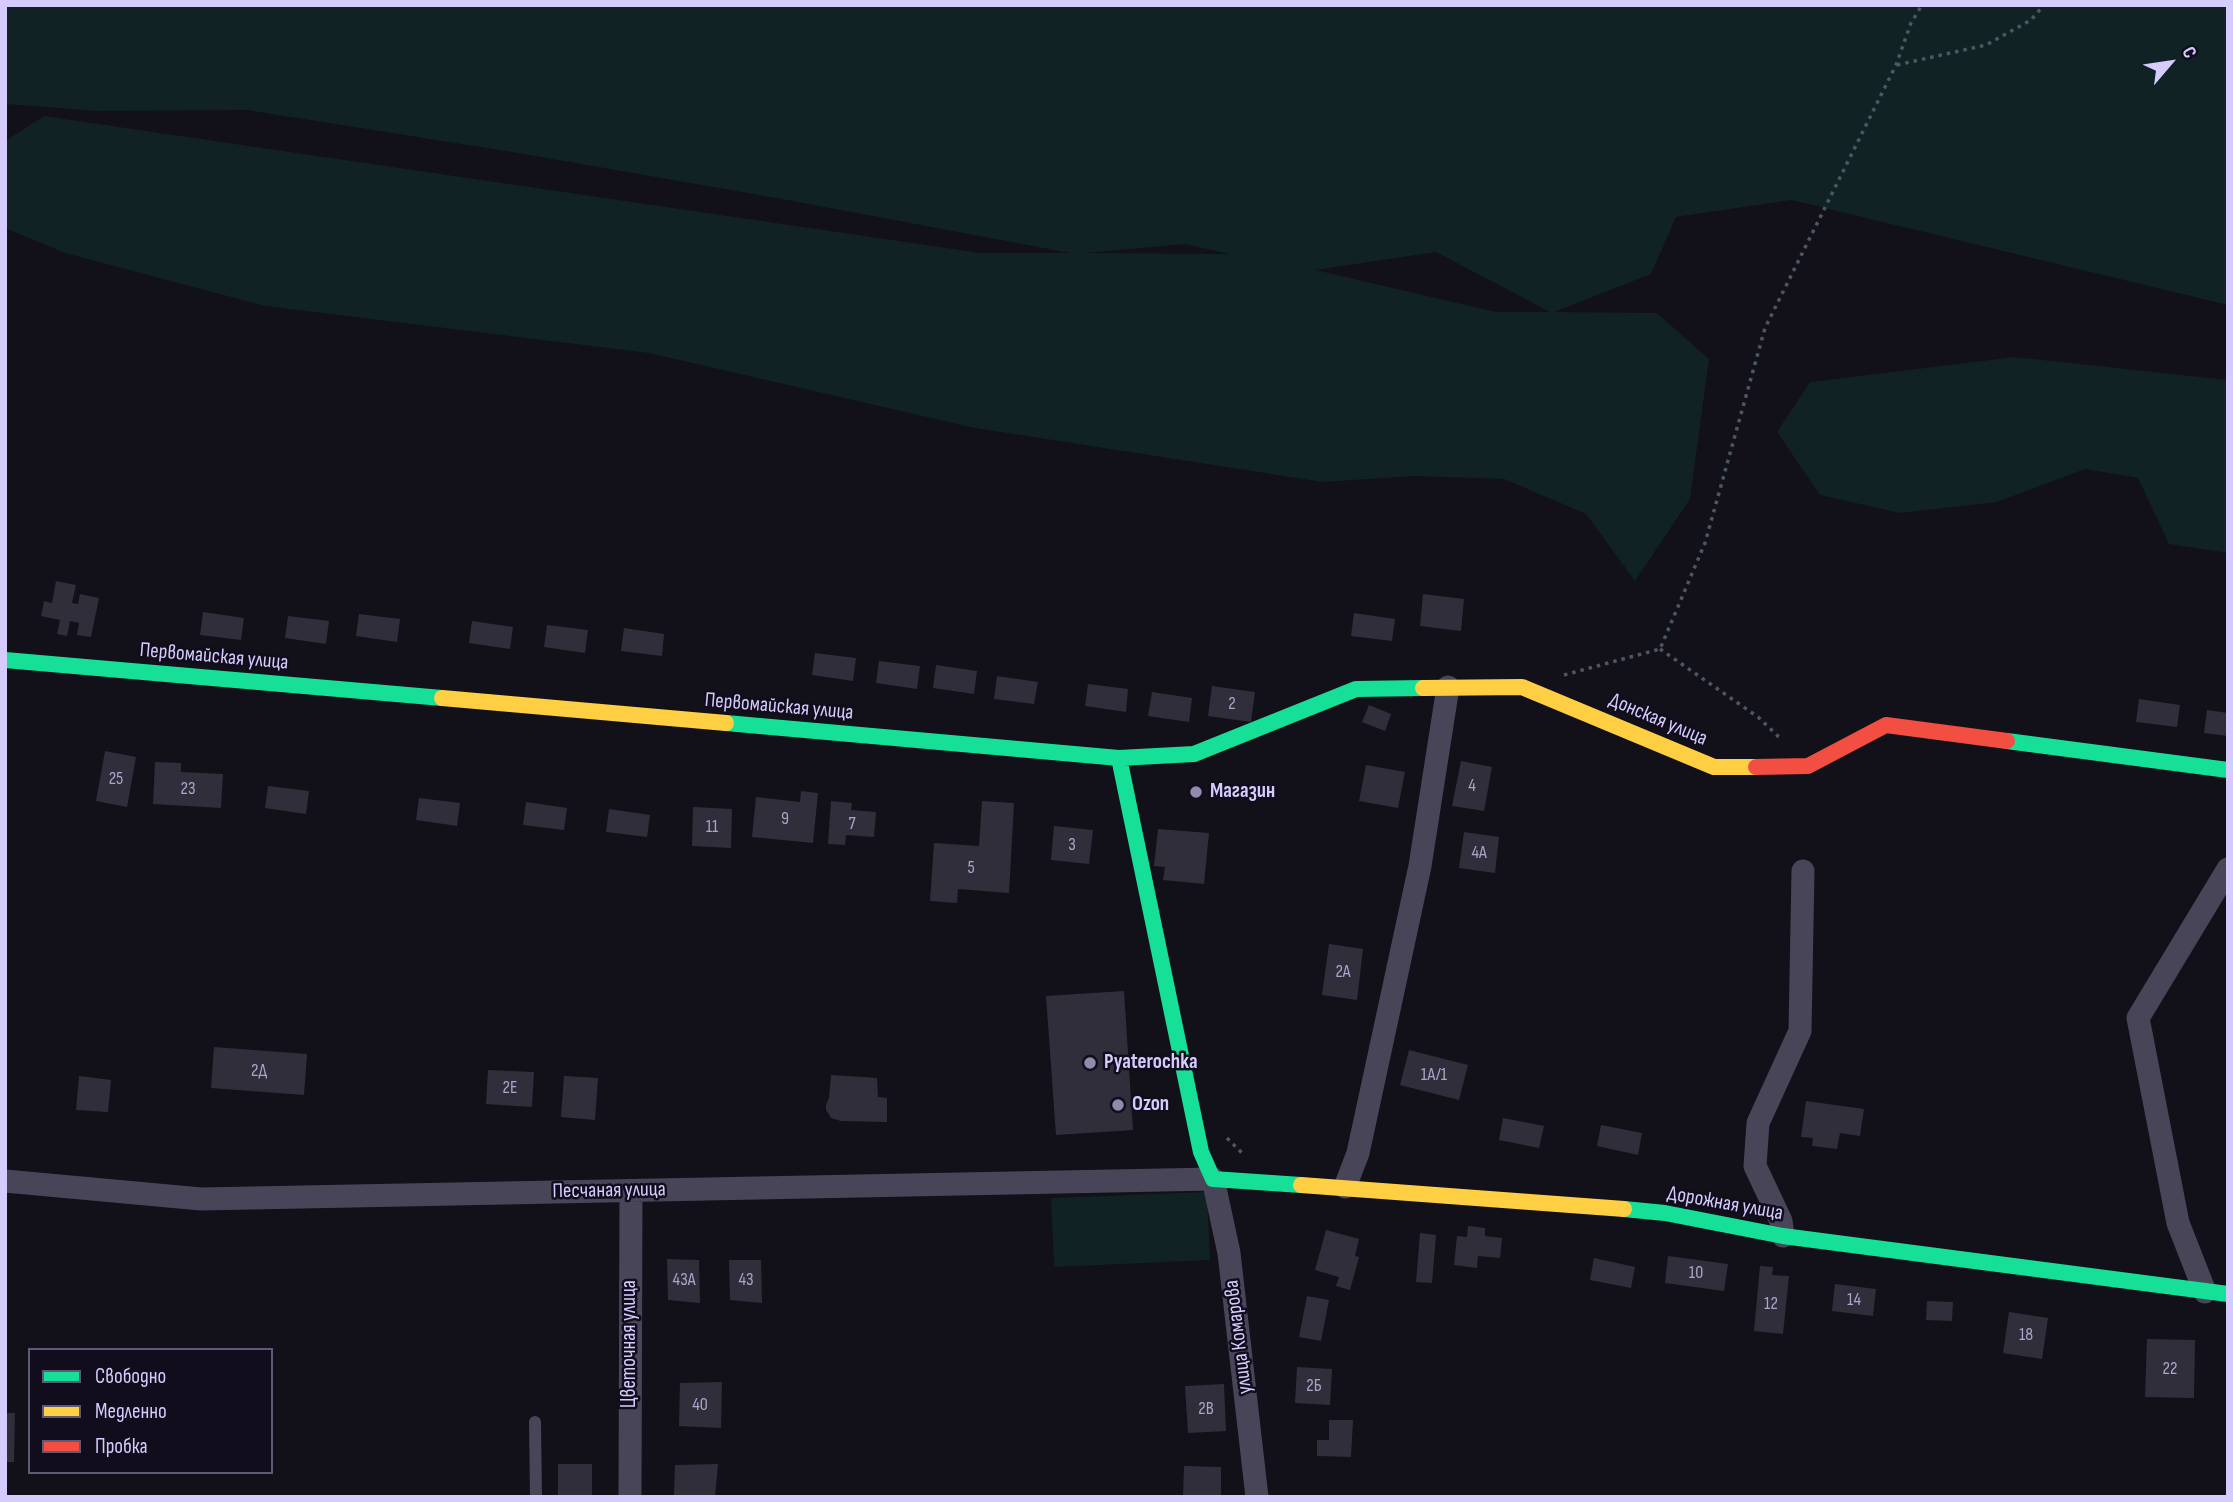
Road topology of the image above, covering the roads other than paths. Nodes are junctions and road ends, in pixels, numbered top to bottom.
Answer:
1 (5, 660) edge
2 (1448, 687) junction
3 (1119, 758) junction
4 (2228, 770) edge
5 (2228, 869) edge
6 (1803, 870) dead end
7 (2228, 889) edge
8 (2199, 917) junction
9 (1213, 1179) junction
10 (5, 1181) edge
11 (1345, 1187) junction
12 (631, 1191) junction
13 (1783, 1236) junction
14 (2216, 1293) edge
15 (535, 1422) dead end
16 (536, 1497) edge
17 (630, 1497) edge
18 (1257, 1497) edge

1 - 3 street, Первомайская улица
2 - 3 street, Донская улица
2 - 4 street, Донская улица
2 - 11 street
3 - 9 street
5 - 8 street
6 - 13 street
7 - 8 lane
8 - 14 street
9 - 11 street, Дорожная улица
9 - 12 street, Песчаная улица
9 - 18 street, улица Комарова
10 - 12 street, Песчаная улица
11 - 13 street, Дорожная улица
12 - 17 street, Цветочная улица
13 - 14 street, Дорожная улица
15 - 16 lane

